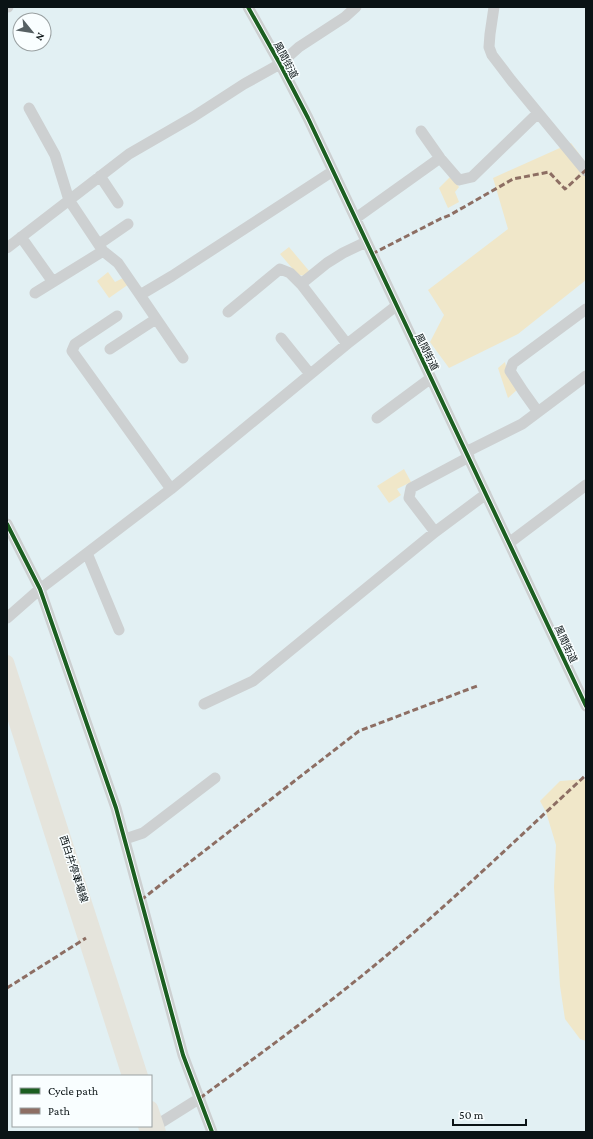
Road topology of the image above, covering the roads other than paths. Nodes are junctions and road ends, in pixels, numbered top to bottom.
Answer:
1 (248, 7) edge
2 (356, 7) edge
3 (494, 7) edge
4 (280, 64) junction
5 (28, 108) dead end
6 (538, 113) junction
7 (421, 131) dead end
8 (440, 158) junction
9 (586, 170) edge
10 (333, 171) junction
11 (100, 176) junction
12 (69, 200) junction
13 (118, 203) dead end
14 (356, 218) junction
15 (128, 224) dead end
16 (21, 238) junction
17 (366, 242) junction
18 (7, 248) edge
19 (101, 248) junction
20 (53, 282) junction
21 (301, 284) junction
22 (35, 293) dead end
23 (140, 295) junction
24 (396, 306) junction
25 (586, 309) edge
26 (228, 312) dead end
27 (117, 316) dead end
28 (156, 319) junction
29 (282, 338) dead end
30 (348, 344) junction
31 (110, 349) dead end
32 (183, 358) dead end
33 (310, 374) junction
34 (586, 376) edge
35 (431, 378) junction
36 (538, 412) junction
37 (377, 418) dead end
38 (467, 454) junction
39 (586, 485) edge
40 (171, 488) junction
41 (486, 494) junction
42 (7, 524) edge
43 (435, 532) junction
44 (509, 543) junction
45 (87, 553) junction
46 (40, 589) junction
47 (7, 618) edge
48 (119, 630) dead end
49 (7, 662) edge
50 (7, 694) edge
51 (204, 704) dead end
52 (586, 706) edge
53 (215, 778) dead end
54 (125, 839) junction
55 (129, 1075) edge
56 (141, 1075) edge
57 (200, 1098) junction
58 (151, 1129) edge
59 (212, 1132) edge

1 - 4 street, 風間街道
2 - 4 street
3 - 6 street
4 - 10 street, 風間街道
4 - 11 street
5 - 12 street
6 - 8 street
6 - 9 street
7 - 8 street
8 - 14 street
10 - 14 street, 風間街道
10 - 23 street
11 - 12 street
11 - 13 street
12 - 16 street
12 - 19 street
14 - 17 street, 風間街道
15 - 19 street
16 - 18 street
16 - 20 street
17 - 21 street
17 - 24 street, 風間街道
19 - 20 street
19 - 23 street
20 - 22 street
21 - 26 street
21 - 30 street
23 - 28 street
24 - 30 street
24 - 35 street, 風間街道
25 - 36 street
27 - 40 street
28 - 31 street
28 - 32 street
29 - 33 street
30 - 33 street
33 - 40 street
34 - 36 street
35 - 37 street
35 - 38 street, 風間街道
36 - 38 street
38 - 41 street, 風間街道
38 - 43 street
39 - 44 street
40 - 45 street
41 - 43 street
41 - 44 street, 風間街道
42 - 46 street
43 - 51 street
44 - 52 street, 風間街道
45 - 46 street
45 - 48 street
46 - 47 street
46 - 54 street
49 - 56 main road, 西白井停車場線
50 - 55 main road, 西白井停車場線
53 - 54 street
54 - 57 street
57 - 58 street
57 - 59 street

